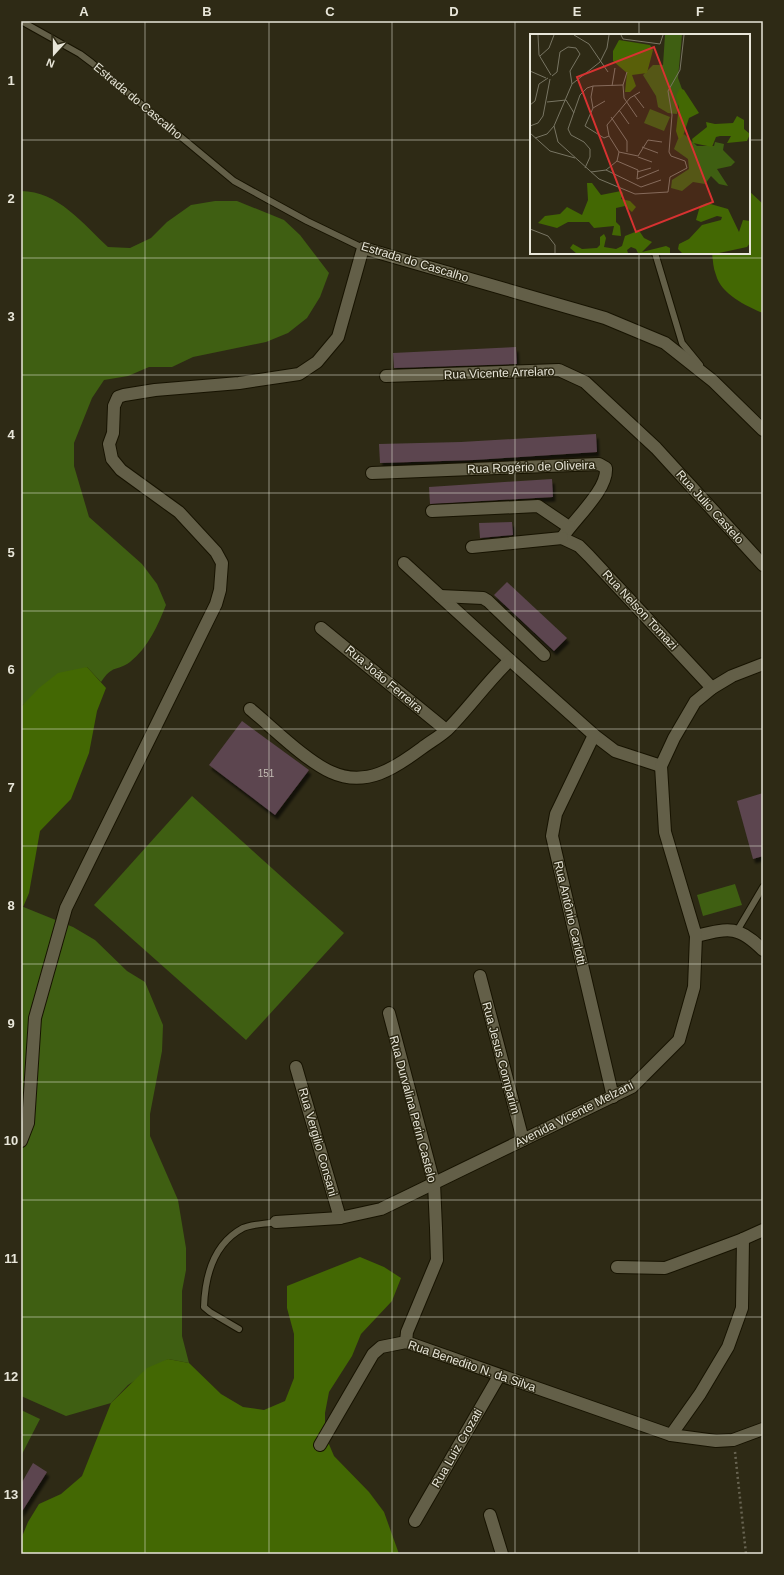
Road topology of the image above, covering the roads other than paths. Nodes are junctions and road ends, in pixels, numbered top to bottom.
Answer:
1 (21, 21) edge
2 (363, 248) junction
3 (655, 254) edge
4 (386, 376) dead end
5 (712, 381) junction
6 (763, 430) edge
7 (656, 448) joint
8 (372, 472) dead end
9 (432, 511) dead end
10 (569, 527) junction
11 (562, 538) junction
12 (472, 547) dead end
13 (404, 563) dead end
14 (763, 565) edge
15 (440, 596) junction
16 (321, 628) dead end
17 (544, 655) dead end
18 (510, 660) junction
19 (763, 664) edge
20 (712, 688) junction
21 (250, 709) dead end
22 (446, 730) junction
23 (594, 735) junction
24 (661, 766) junction
25 (763, 888) edge
26 (737, 931) junction
27 (696, 936) junction
28 (763, 950) edge
29 (480, 976) dead end
30 (389, 1013) dead end
31 (296, 1067) dead end
32 (613, 1097) junction
33 (522, 1140) junction
34 (21, 1141) edge
35 (434, 1183) junction
36 (340, 1218) junction
37 (276, 1222) joint
38 (763, 1230) edge
39 (743, 1239) junction
40 (617, 1266) dead end
41 (239, 1329) dead end
42 (406, 1342) junction
43 (499, 1376) junction
44 (763, 1429) edge
45 (671, 1435) junction
46 (320, 1444) dead end
47 (490, 1515) dead end
48 (415, 1521) dead end
49 (502, 1554) edge

1 - 2 lane, Estrada do Cascalho
2 - 5 street, Estrada do Cascalho
2 - 34 street
3 - 5 lane
4 - 7 street, Rua Vicente Arrelaro
5 - 6 street, Estrada do Cascalho
7 - 14 street, Rua Julio Castelo
8 - 10 street, Rua Rogério de Oliveira
9 - 10 street
10 - 11 street, Rua Rogério de Oliveira
11 - 12 street
11 - 20 street, Rua Nelson Tomazi
13 - 15 street
15 - 17 street
15 - 18 street
16 - 22 street, Rua João Ferreira
18 - 22 street
18 - 23 street
19 - 20 street, Avenida Vicente Melzani
20 - 24 street, Avenida Vicente Melzani
21 - 22 street
23 - 24 street
23 - 32 street, Rua Antônio Carlotti
24 - 27 street, Avenida Vicente Melzani
25 - 26 lane
26 - 27 street
26 - 28 street
27 - 32 street, Avenida Vicente Melzani
29 - 33 street, Rua Jesus Comparim
30 - 35 street, Rua Durvalina Perin Castelo
31 - 36 street, Rua Vergilio Consani
32 - 33 street, Avenida Vicente Melzani
33 - 35 street, Avenida Vicente Melzani
35 - 36 street, Avenida Vicente Melzani
35 - 42 street, Rua Durvalina Perin Castelo
36 - 37 street, Avenida Vicente Melzani
37 - 41 lane
38 - 39 street
39 - 40 street
39 - 45 street
42 - 43 street, Rua Benedito N. da Silva
42 - 46 street, Rua Benedito N. da Silva
43 - 45 street, Rua Benedito N. da Silva
43 - 48 street, Rua Luiz Crozati
44 - 45 street, Rua Benedito N. da Silva
47 - 49 street

